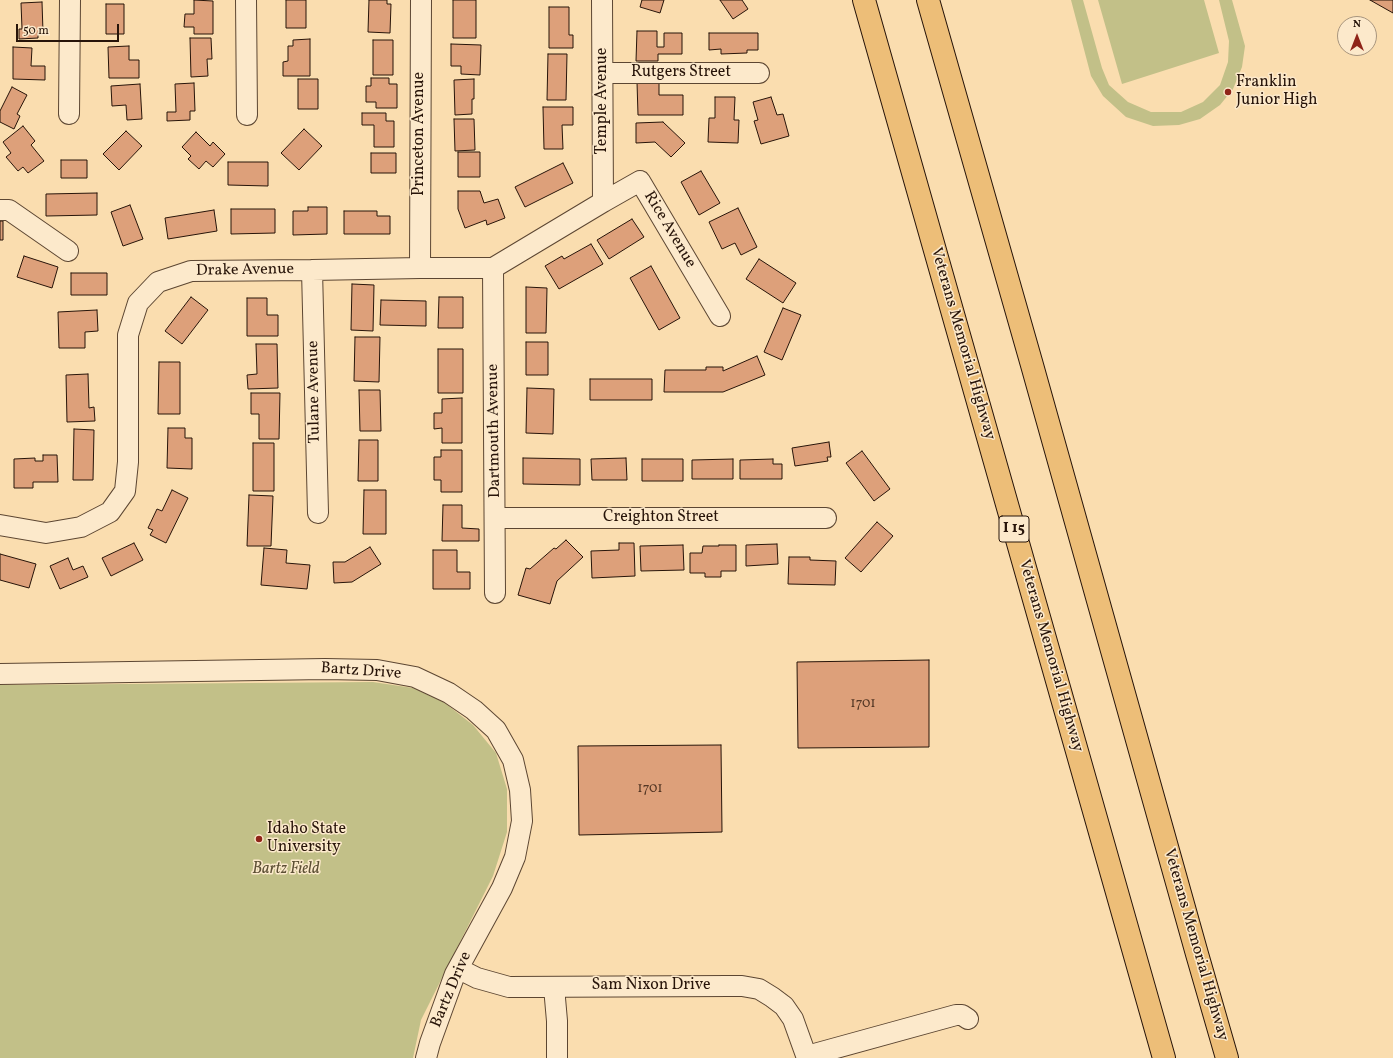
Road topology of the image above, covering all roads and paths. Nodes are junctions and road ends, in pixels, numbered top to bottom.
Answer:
1 (70, 0) edge
2 (246, 0) edge
3 (421, 0) edge
4 (602, 0) edge
5 (864, 0) edge
6 (928, 0) edge
7 (603, 73) junction
8 (759, 73) dead end
9 (69, 114) dead end
10 (247, 115) dead end
11 (603, 202) junction
12 (0, 210) edge
13 (68, 251) dead end
14 (420, 268) junction
15 (494, 268) junction
16 (312, 270) junction
17 (720, 316) dead end
18 (318, 514) dead end
19 (496, 518) junction
20 (826, 518) dead end
21 (0, 525) edge
22 (495, 593) dead end
23 (0, 674) edge
24 (459, 969) junction
25 (554, 987) junction
26 (968, 1019) dead end
27 (807, 1057) edge
28 (426, 1058) edge
29 (557, 1058) edge
30 (1164, 1058) edge
31 (1227, 1058) edge

1 - 9 street
2 - 10 street
3 - 14 street, Princeton Avenue
4 - 7 street, Temple Avenue
5 - 30 highway, Veterans Memorial Highway / I 15
6 - 31 highway, Veterans Memorial Highway
7 - 8 street, Rutgers Street
7 - 11 street, Temple Avenue
11 - 15 street
11 - 17 street, Rice Avenue
12 - 13 street
14 - 15 street, Drake Avenue
14 - 16 street, Drake Avenue
15 - 19 street, Dartmouth Avenue
16 - 18 street, Tulane Avenue
16 - 21 street, Drake Avenue
19 - 20 street, Creighton Street
19 - 22 street, Dartmouth Avenue
23 - 24 street, Bartz Drive
24 - 25 street, Sam Nixon Drive
24 - 28 street, Bartz Drive
25 - 27 street, Sam Nixon Drive
25 - 29 street
26 - 27 street

